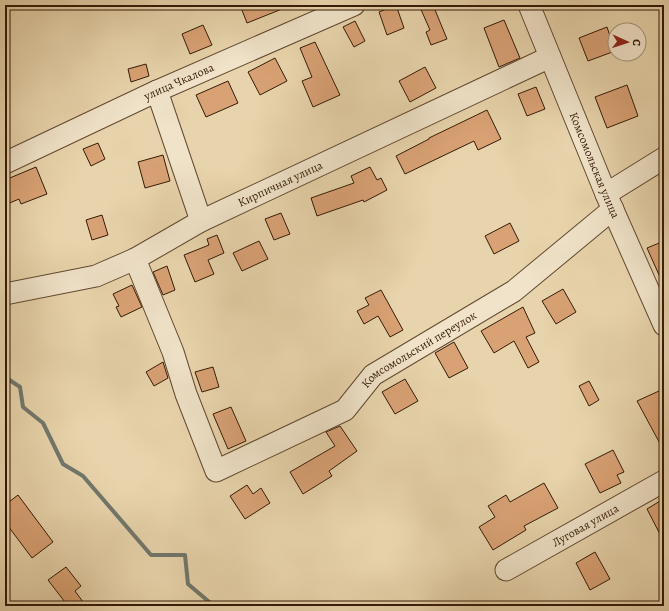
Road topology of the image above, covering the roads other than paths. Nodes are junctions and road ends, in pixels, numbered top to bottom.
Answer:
1 (354, 5) edge
2 (529, 5) edge
3 (550, 57) junction
4 (157, 91) junction
5 (664, 158) edge
6 (5, 163) edge
7 (609, 202) junction
8 (201, 222) junction
9 (135, 259) junction
10 (5, 294) edge
11 (664, 325) edge
12 (664, 481) edge
13 (506, 570) dead end

1 - 4 street, улица Чкалова
2 - 3 street, Комсомольская улица
3 - 7 street, Комсомольская улица
3 - 8 street, Кирпичная улица
4 - 6 street, улица Чкалова
4 - 8 street
5 - 7 street, Комсомольский переулок
7 - 9 street, Комсомольский переулок
7 - 11 street, Комсомольская улица
8 - 9 street, Кирпичная улица
9 - 10 street, Кирпичная улица
12 - 13 street, Луговая улица

